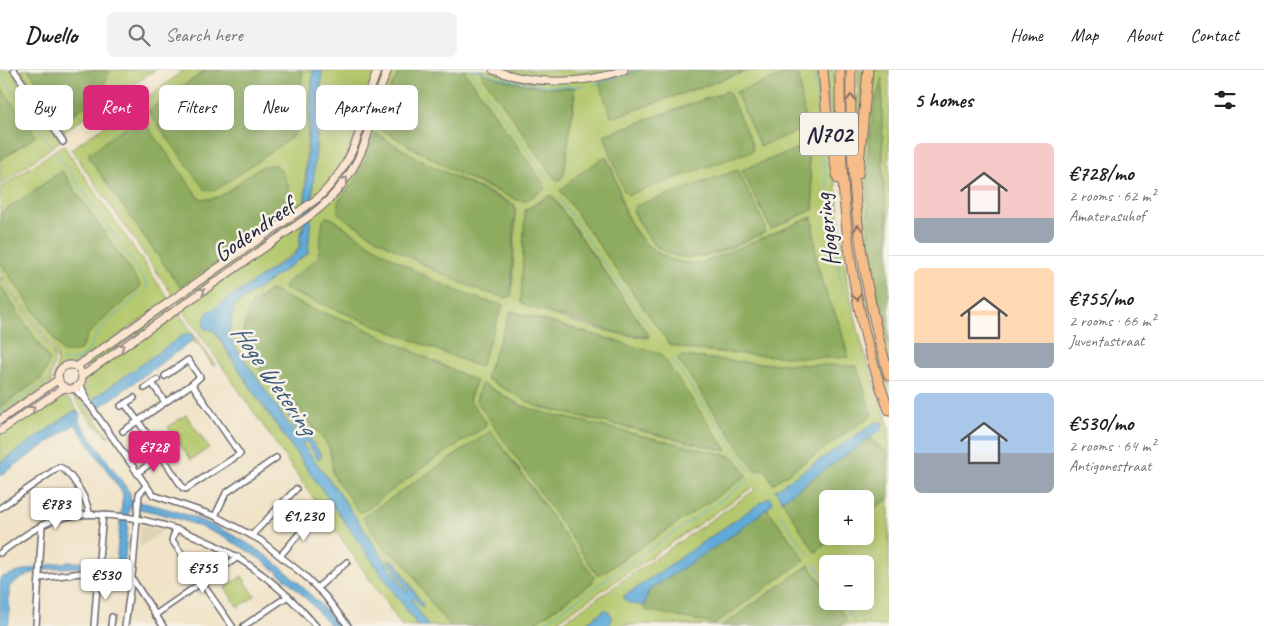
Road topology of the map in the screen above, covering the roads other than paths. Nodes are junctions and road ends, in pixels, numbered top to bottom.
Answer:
1 (14, 70) edge
2 (378, 70) edge
3 (388, 70) edge
4 (493, 70) edge
5 (624, 70) edge
6 (823, 70) edge
7 (840, 70) edge
8 (851, 70) edge
9 (868, 70) edge
10 (63, 142) dead end
11 (842, 197) junction
12 (855, 199) junction
13 (76, 367) junction
14 (82, 376) junction
15 (165, 376) dead end
16 (889, 376) edge
17 (59, 379) junction
18 (80, 383) junction
19 (192, 384) junction
20 (65, 387) junction
21 (74, 388) junction
22 (145, 388) dead end
23 (134, 398) dead end
24 (166, 402) junction
25 (89, 404) junction
26 (889, 410) edge
27 (0, 420) edge
28 (138, 421) junction
29 (0, 431) edge
30 (123, 431) dead end
31 (161, 456) junction
32 (276, 458) dead end
33 (137, 473) junction
34 (146, 486) junction
35 (296, 489) dead end
36 (0, 508) edge
37 (89, 514) junction
38 (103, 514) junction
39 (315, 515) dead end
40 (215, 516) junction
41 (136, 519) junction
42 (42, 525) junction
43 (176, 529) junction
44 (252, 535) junction
45 (0, 553) edge
46 (281, 555) junction
47 (238, 557) junction
48 (99, 559) dead end
49 (347, 562) dead end
50 (98, 574) junction
51 (40, 575) junction
52 (131, 577) junction
53 (202, 583) junction
54 (317, 588) junction
55 (288, 596) junction
56 (155, 615) junction
57 (112, 617) dead end
58 (36, 626) edge
59 (94, 626) edge
60 (111, 626) edge
61 (125, 626) edge
62 (163, 626) edge
63 (232, 626) edge
64 (244, 626) edge
65 (316, 626) edge
66 (348, 626) edge

1 - 10 street
2 - 13 main road, Godendreef
14 -> 3 main road, Godendreef
4 - 5 main road
6 - 11 highway, N702
7 - 11 highway, Hogering / N702
12 -> 8 highway, Hogering / N702
9 - 12 highway, N702
11 -> 26 highway, Hogering / N702
16 -> 12 highway, Hogering / N702
13 - 14 main road
13 - 17 main road
14 - 18 main road
15 - 19 street
17 - 20 main road
17 - 27 main road
18 - 21 main road
18 - 25 street
19 - 24 street
19 - 31 street
20 - 21 main road
29 -> 20 main road
21 - 25 street
22 - 24 street
23 - 28 street
24 - 28 street
25 - 33 street
28 - 30 street
28 - 31 street
31 - 33 street
32 - 40 street
33 - 34 street
34 - 40 street
34 - 41 street
35 - 44 street
36 - 37 street
37 - 38 street
37 - 42 street
38 - 41 street
38 - 48 street
39 - 46 street
40 - 44 street
41 - 43 street
41 - 52 street
42 - 45 street
42 - 51 street
43 - 47 street
43 - 53 street
44 - 46 street
46 - 54 street
47 - 53 street
47 - 55 street
49 - 54 street
50 - 51 street
50 - 52 street
50 - 59 street
51 - 58 street
52 - 56 street
52 - 61 street
53 - 56 street
53 - 63 street
54 - 66 street
55 - 64 street
55 - 65 street
56 - 62 street
57 - 60 street

